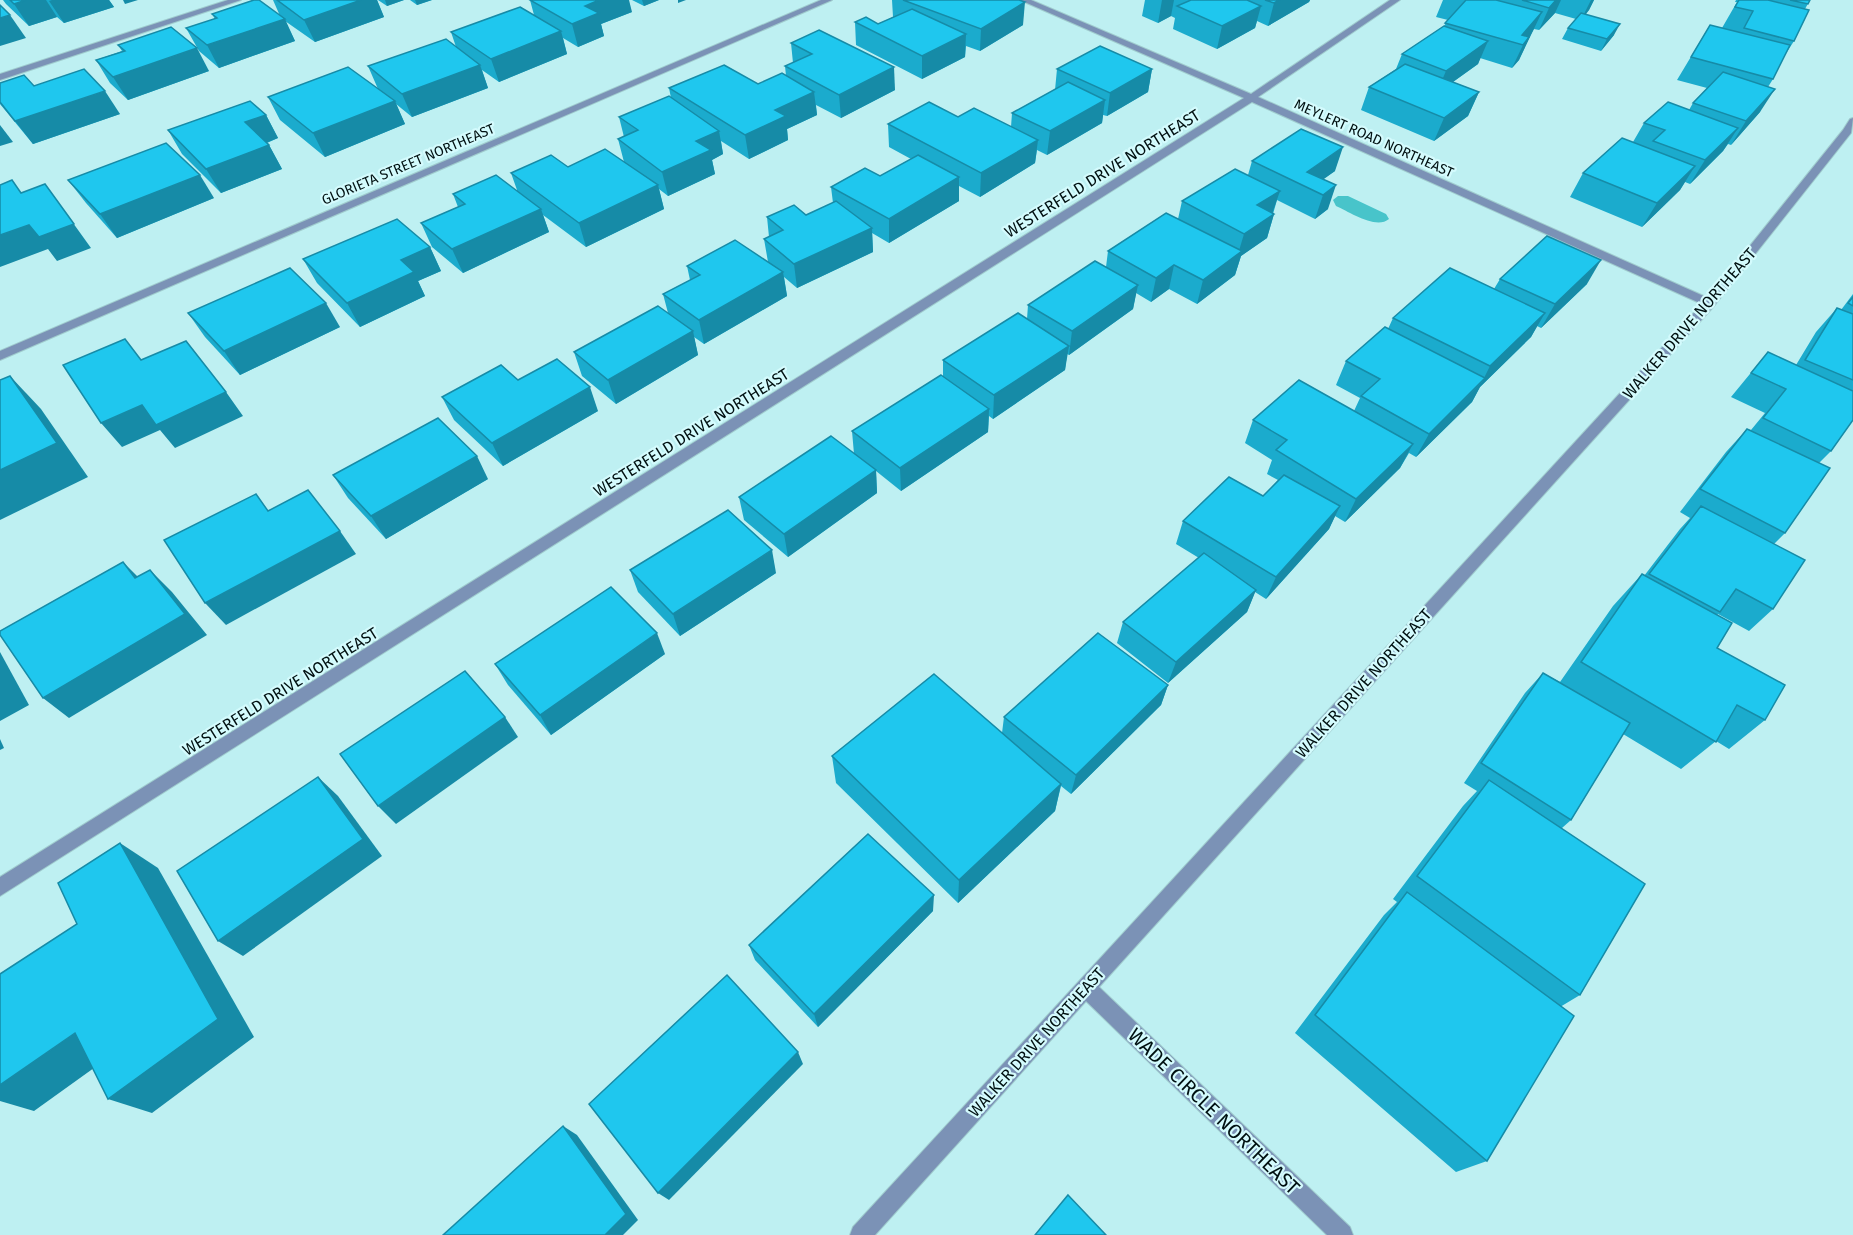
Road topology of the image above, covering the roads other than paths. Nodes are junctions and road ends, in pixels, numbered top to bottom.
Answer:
1 (237, 0) edge
2 (828, 0) edge
3 (1024, 0) edge
4 (1396, 0) edge
5 (0, 77) edge
6 (1252, 98) junction
7 (1851, 128) edge
8 (1710, 303) junction
9 (0, 356) edge
10 (0, 887) edge
11 (1086, 988) junction
12 (861, 1235) edge
13 (1342, 1235) edge

1 - 5 street
2 - 9 street, GLORIETA STREET NORTHEAST
3 - 6 street, MEYLERT ROAD NORTHEAST
4 - 6 street, WESTERFELD DRIVE NORTHEAST
6 - 8 street, MEYLERT ROAD NORTHEAST
6 - 10 street, WESTERFELD DRIVE NORTHEAST
7 - 8 street, WALKER DRIVE NORTHEAST
8 - 11 street, WALKER DRIVE NORTHEAST
11 - 12 street, WALKER DRIVE NORTHEAST
11 - 13 street, WADE CIRCLE NORTHEAST

